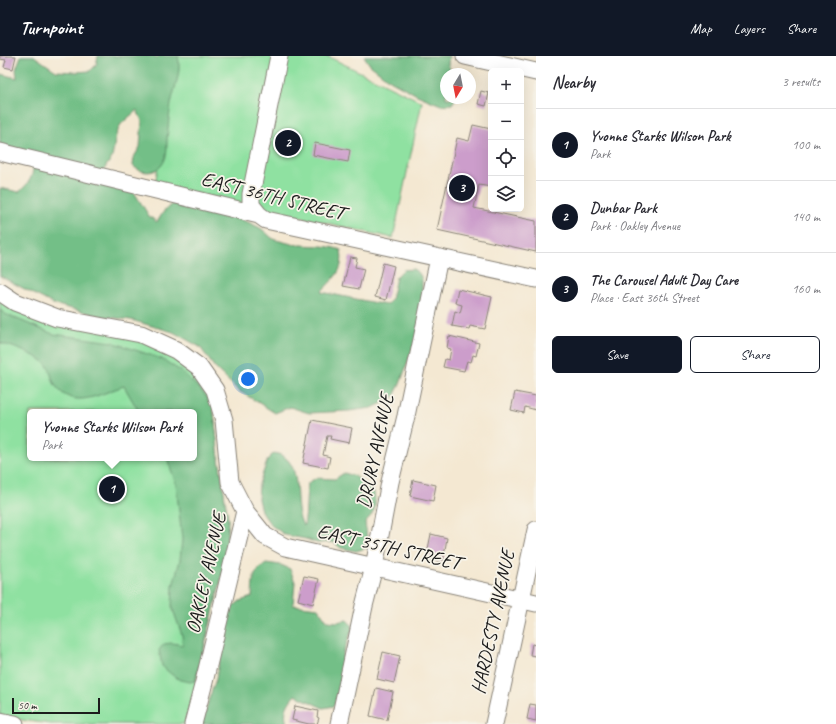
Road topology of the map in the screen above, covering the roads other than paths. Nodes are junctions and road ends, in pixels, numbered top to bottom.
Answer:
1 (279, 56) edge
2 (465, 56) edge
3 (536, 72) edge
4 (0, 152) edge
5 (259, 215) junction
6 (438, 258) junction
7 (536, 279) edge
8 (0, 292) edge
9 (245, 511) junction
10 (536, 530) edge
11 (374, 567) junction
12 (528, 602) edge
13 (0, 722) edge
14 (15, 724) edge
15 (193, 724) edge
16 (338, 724) edge
17 (494, 724) edge

1 - 5 street
2 - 3 street
4 - 5 street, EAST 36TH STREET
5 - 6 street, EAST 36TH STREET
6 - 7 street, EAST 36TH STREET
6 - 11 street, DRURY AVENUE
8 - 9 street, OAKLEY AVENUE
9 - 11 street, EAST 35TH STREET
9 - 15 street, OAKLEY AVENUE
10 - 12 street, HARDESTY AVENUE
11 - 12 street, EAST 35TH STREET
11 - 16 street, DRURY AVENUE
12 - 17 street, HARDESTY AVENUE
13 - 14 street

